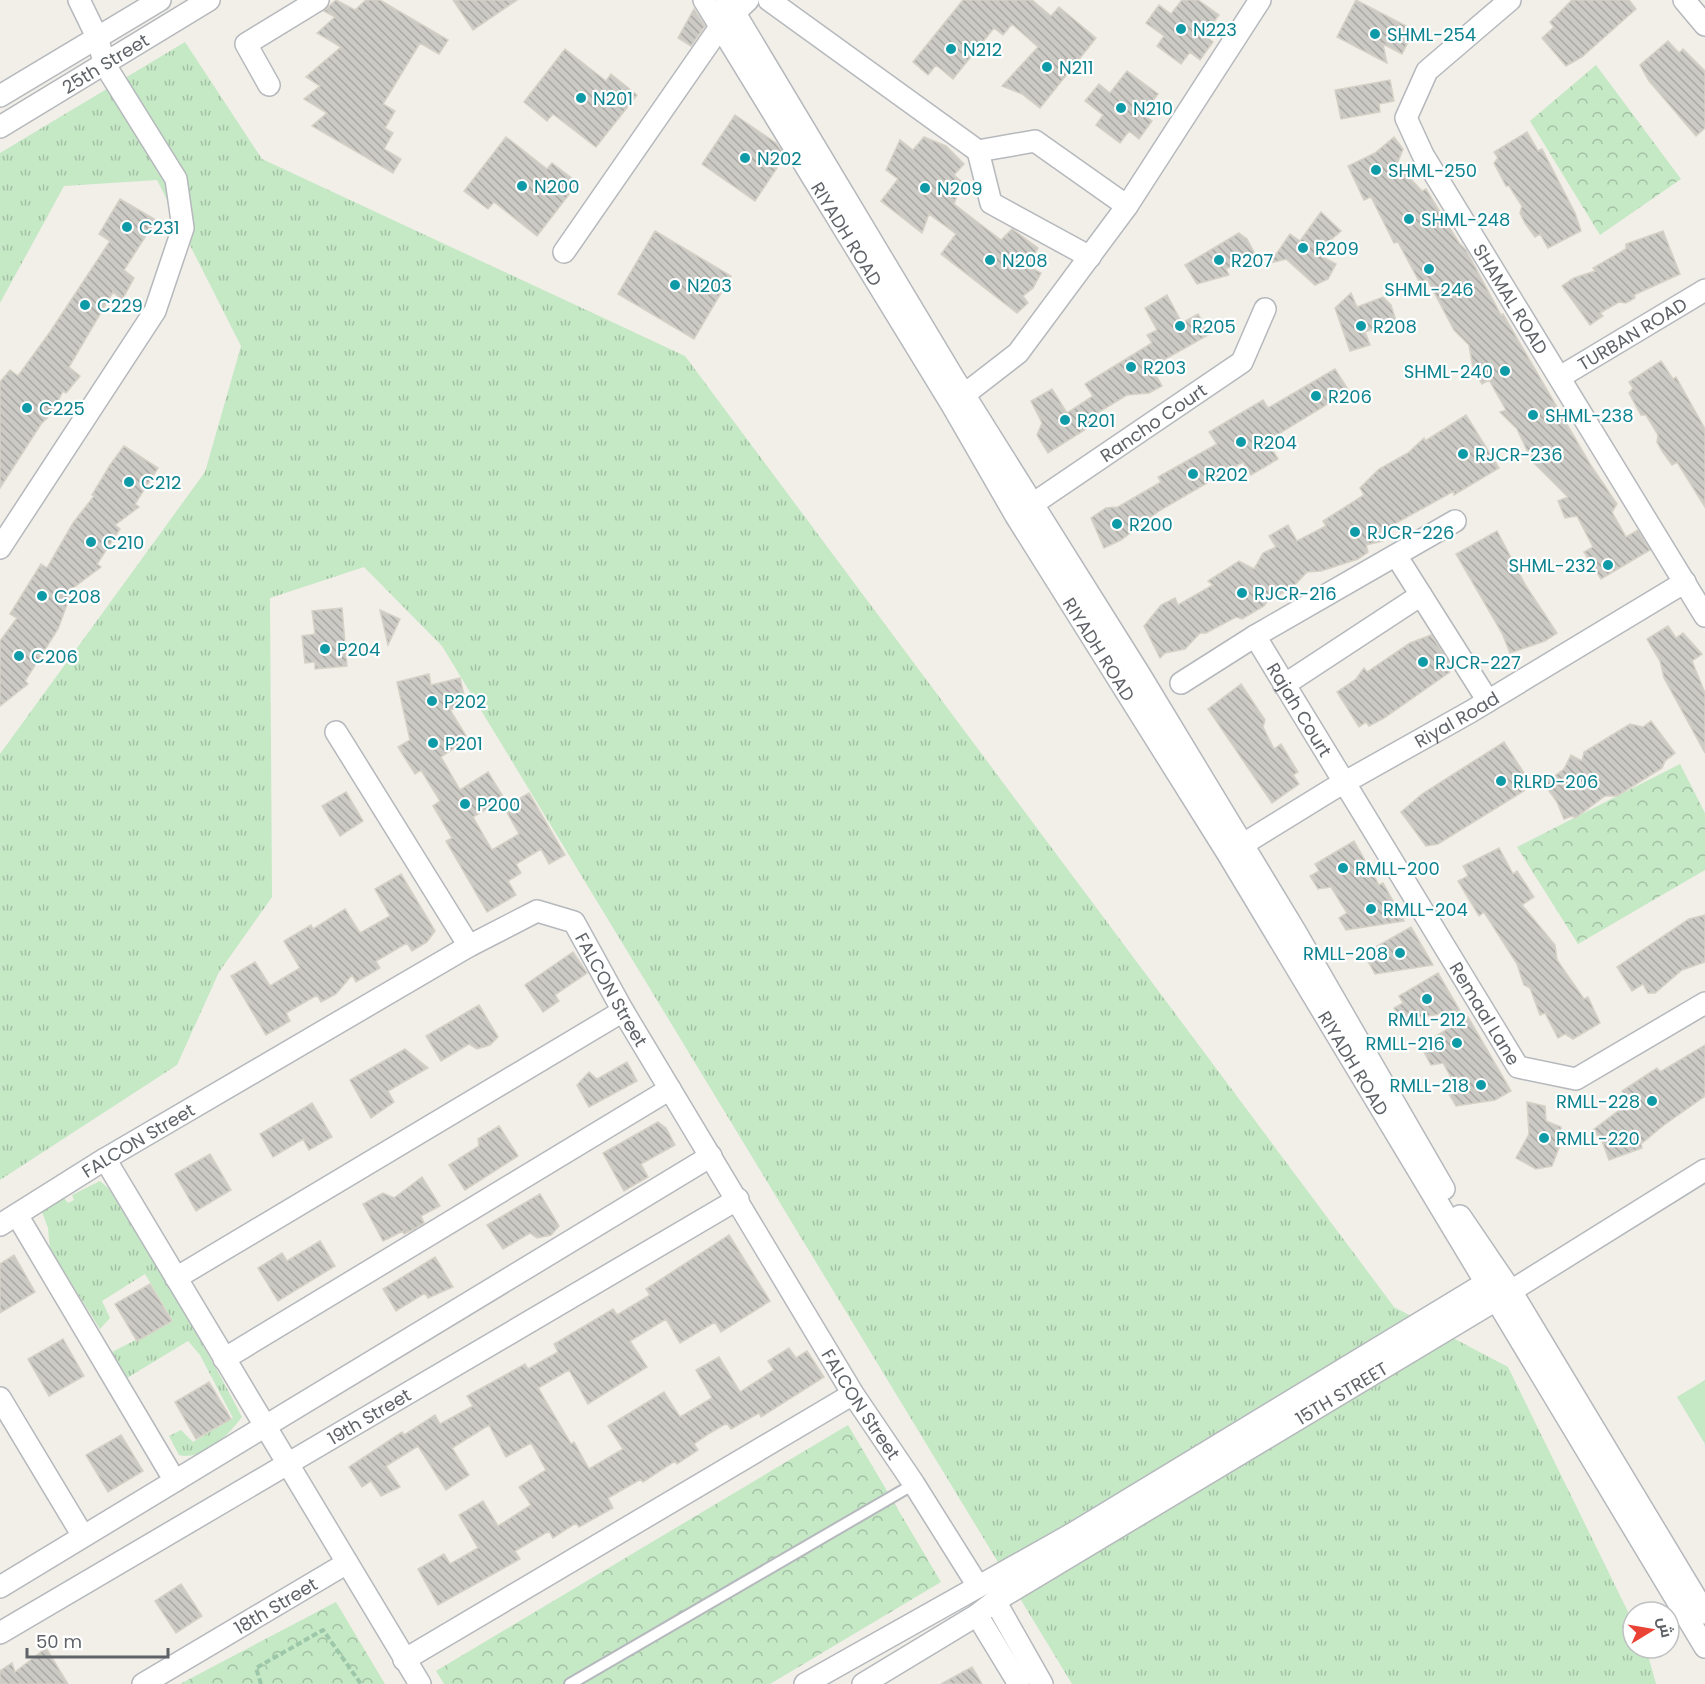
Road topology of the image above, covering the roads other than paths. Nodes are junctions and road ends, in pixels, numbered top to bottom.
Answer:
1 (79, 0) edge
2 (160, 0) edge
3 (209, 0) edge
4 (318, 0) edge
5 (704, 0) edge
6 (770, 0) edge
7 (1258, 0) edge
8 (1510, 0) edge
9 (1684, 0) edge
10 (737, 4) edge
11 (1705, 25) edge
12 (720, 27) junction
13 (97, 37) junction
14 (105, 65) junction
15 (269, 85) dead end
16 (0, 96) edge
17 (0, 127) edge
18 (978, 151) junction
19 (1127, 206) junction
20 (564, 252) dead end
21 (1090, 257) junction
22 (1705, 290) edge
23 (1265, 309) dead end
24 (1560, 377) junction
25 (959, 400) junction
26 (1034, 503) junction
27 (1016, 516) junction
28 (1455, 521) dead end
29 (0, 548) edge
30 (1396, 557) junction
31 (1685, 582) junction
32 (1421, 595) junction
33 (1705, 616) edge
34 (1255, 636) junction
35 (1181, 682) dead end
36 (1284, 685) junction
37 (1488, 701) junction
38 (336, 732) dead end
39 (1345, 782) junction
40 (1235, 850) junction
41 (469, 946) junction
42 (1705, 1003) edge
43 (623, 1011) junction
44 (670, 1089) junction
45 (711, 1156) junction
46 (105, 1159) junction
47 (1705, 1170) edge
48 (738, 1199) junction
49 (8, 1220) edge
50 (176, 1278) junction
51 (1497, 1291) junction
52 (224, 1359) junction
53 (853, 1394) junction
54 (0, 1398) edge
55 (265, 1426) junction
56 (288, 1466) junction
57 (175, 1481) junction
58 (914, 1484) junction
59 (83, 1536) junction
60 (347, 1563) junction
61 (978, 1586) junction
62 (0, 1587) edge
63 (995, 1601) junction
64 (1705, 1613) edge
65 (977, 1615) junction
66 (0, 1633) edge
67 (1705, 1647) edge
68 (404, 1659) junction
69 (877, 1680) edge
70 (144, 1684) edge
71 (420, 1684) edge
72 (570, 1684) edge
73 (805, 1684) edge
74 (1018, 1684) edge
75 (1042, 1684) edge

1 - 13 street
2 - 13 street, 25th Street
3 - 14 street, 25th Street
4 - 15 street
5 - 12 street, RIYADH ROAD
6 - 18 street
7 - 19 street
8 - 24 street, SHAMAL ROAD
9 - 11 street
10 - 12 street
10 - 25 street, RIYADH ROAD
12 - 20 street
12 - 25 street, RIYADH ROAD
13 - 14 street
13 - 16 street, 25th Street
14 - 17 street, 25th Street
14 - 29 street
18 - 19 street
18 - 21 street
19 - 21 street
21 - 25 street
22 - 24 street, TURBAN ROAD
23 - 26 street, Rancho Court
24 - 31 street, SHAMAL ROAD
25 - 26 street, RIYADH ROAD
25 - 27 street, RIYADH ROAD
26 - 27 street, Rancho Court
26 - 40 street, RIYADH ROAD
27 - 40 street, RIYADH ROAD
28 - 30 street
30 - 32 street
30 - 34 street
31 - 33 street, SHAMAL ROAD
31 - 37 street, Riyal Road
32 - 36 street
32 - 37 street
34 - 35 street
34 - 36 street, Rajah Court
36 - 39 street, Rajah Court
37 - 39 street, Riyal Road
38 - 41 street
39 - 40 street, Riyal Road
39 - 42 street, Remaal Lane
40 - 51 street, RIYADH ROAD
41 - 43 street, FALCON Street
41 - 46 street, FALCON Street
43 - 44 street, FALCON Street
43 - 50 street
44 - 45 street, FALCON Street
44 - 52 street
45 - 48 street, FALCON Street
45 - 55 street
46 - 49 street, FALCON Street
46 - 50 street
47 - 51 street, 15TH STREET
48 - 53 street, FALCON Street
48 - 56 street, 19th Street
49 - 57 street
50 - 52 street
51 - 61 street
51 - 63 street, 15TH STREET
51 - 64 street
51 - 67 street
52 - 55 street
53 - 58 street, FALCON Street
53 - 68 street
54 - 59 street
55 - 56 street
55 - 57 street
56 - 60 street
56 - 66 street, 19th Street
57 - 59 street
58 - 61 street, FALCON Street
58 - 72 lane
59 - 62 street
60 - 68 street
60 - 70 street, 18th Street
61 - 73 street
63 - 65 street, 15TH STREET
63 - 75 street
65 - 69 street, 15TH STREET
65 - 74 street
68 - 71 street

